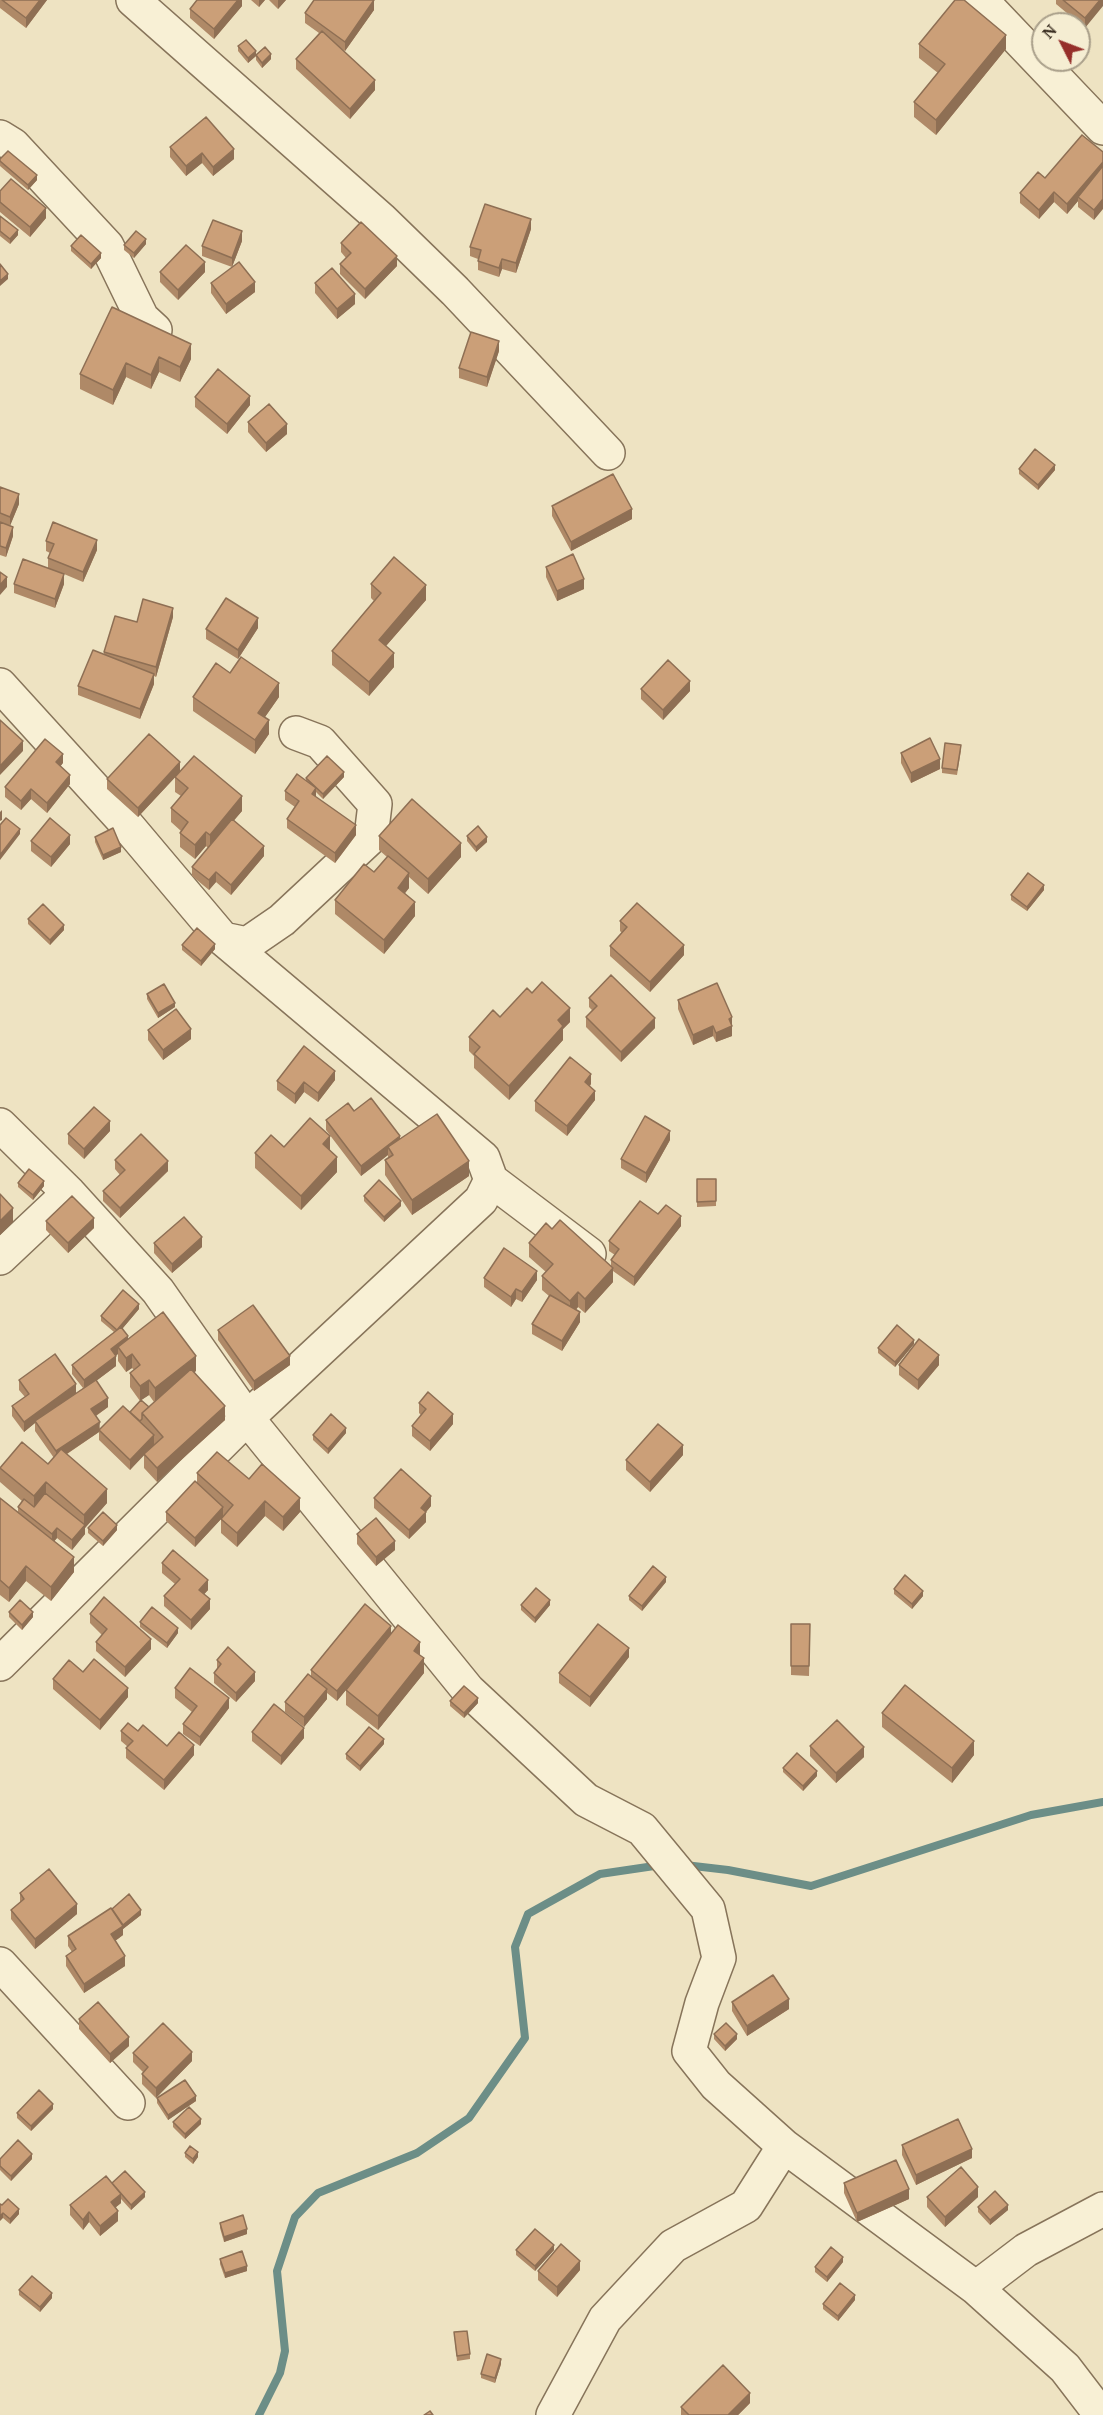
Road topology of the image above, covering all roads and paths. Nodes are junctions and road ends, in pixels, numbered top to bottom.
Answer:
1 (981, 0) edge
2 (141, 2) edge
3 (1103, 129) edge
4 (0, 137) edge
5 (155, 330) edge
6 (608, 453) dead end
7 (0, 685) edge
8 (296, 733) dead end
9 (223, 939) junction
10 (0, 1125) edge
11 (491, 1180) junction
12 (69, 1193) junction
13 (0, 1258) edge
14 (603, 1264) edge
15 (247, 1418) junction
16 (0, 1664) edge
17 (0, 1964) edge
18 (128, 2103) dead end
19 (784, 2146) junction
20 (1103, 2209) edge
21 (976, 2288) junction
22 (553, 2415) edge
23 (1101, 2415) edge

1 - 3 street
2 - 6 street
4 - 5 street
7 - 9 street
8 - 9 street
9 - 11 street
10 - 12 street
11 - 14 street
11 - 15 street
12 - 13 street
12 - 15 street
15 - 16 street
15 - 19 street
17 - 18 street
19 - 21 street
19 - 22 street
20 - 21 street
21 - 23 street

